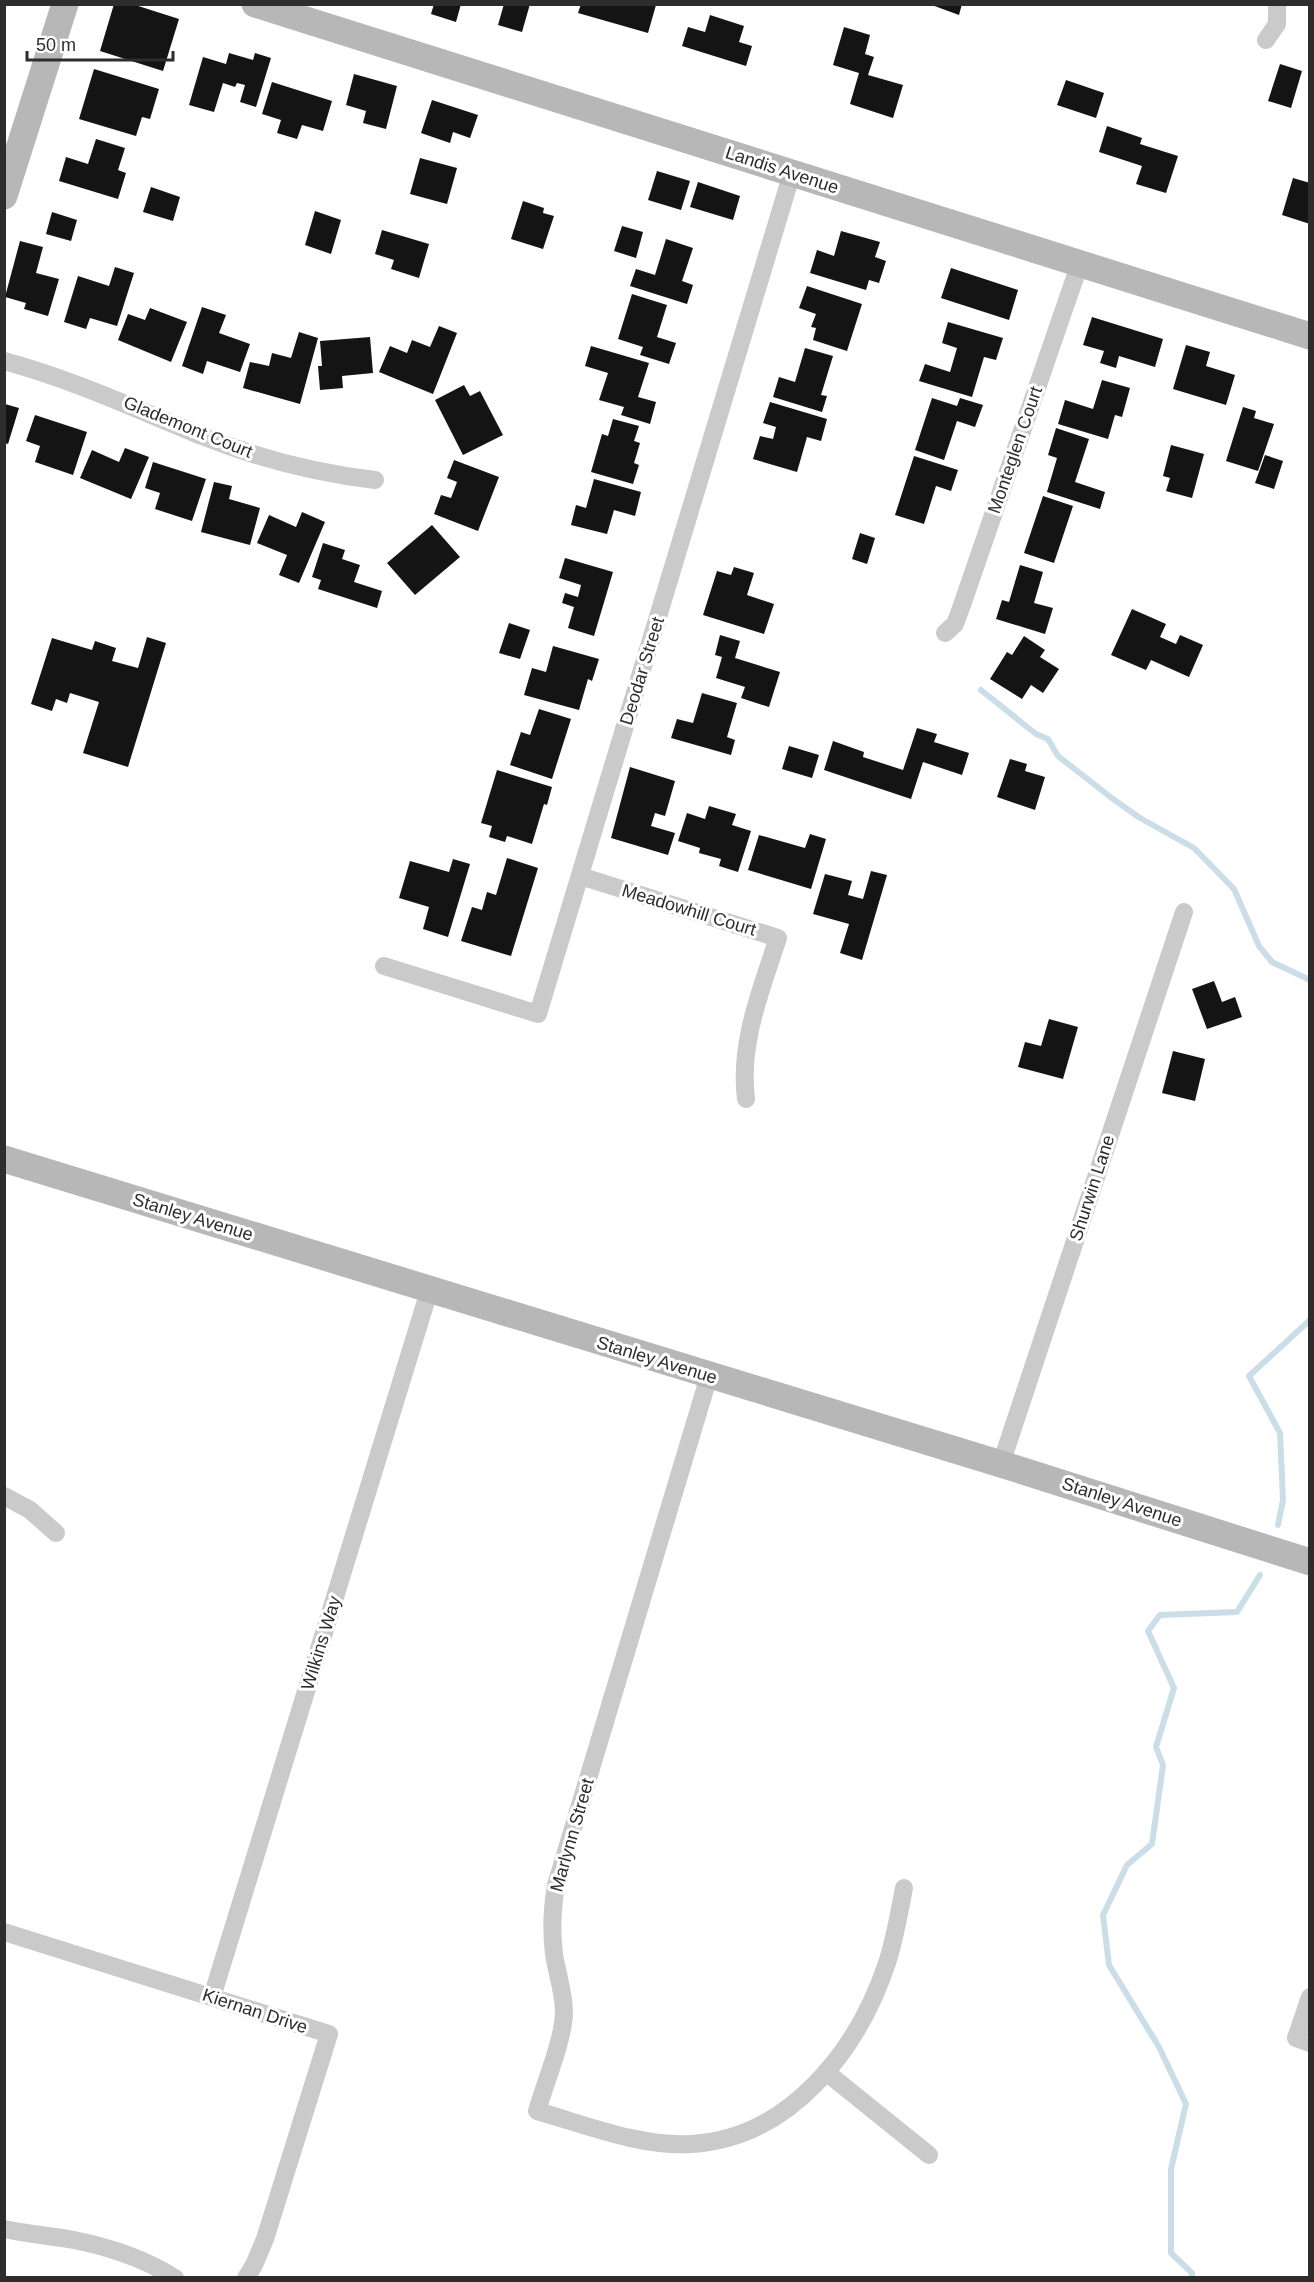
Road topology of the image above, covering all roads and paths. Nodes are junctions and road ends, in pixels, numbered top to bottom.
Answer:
1 (65, 4) edge
2 (255, 4) edge
3 (1277, 4) edge
4 (1266, 40) dead end
5 (792, 173) junction
6 (4, 196) edge
7 (1080, 263) junction
8 (1310, 336) edge
9 (4, 361) edge
10 (375, 480) dead end
11 (945, 633) dead end
12 (580, 876) junction
13 (1184, 912) dead end
14 (384, 966) dead end
15 (747, 1099) dead end
16 (4, 1160) edge
17 (430, 1288) junction
18 (709, 1376) junction
19 (1001, 1464) junction
20 (4, 1496) edge
21 (56, 1533) dead end
22 (1310, 1562) edge
23 (904, 1888) dead end
24 (4, 1932) edge
25 (212, 1997) junction
26 (1310, 1997) edge
27 (1310, 2043) edge
28 (826, 2072) junction
29 (929, 2155) dead end
30 (4, 2229) edge
31 (175, 2277) edge
32 (246, 2277) edge

1 - 6 street
2 - 5 street, Landis Avenue
3 - 4 street
5 - 7 street, Landis Avenue
5 - 12 street, Deodar Street
7 - 8 street, Landis Avenue
7 - 11 street, Monteglen Court
9 - 10 street, Glademont Court
12 - 14 street, Deodar Street
12 - 15 street, Meadowhill Court
13 - 19 street, Shurwin Lane
16 - 17 street, Stanley Avenue
17 - 18 street, Stanley Avenue
17 - 25 street, Wilkins Way
18 - 19 street, Stanley Avenue
18 - 28 street, Marlynn Street
19 - 22 street, Stanley Avenue
20 - 21 street
23 - 28 street, Marlynn Street
24 - 25 street, Kiernan Drive
25 - 32 street, Kiernan Drive
26 - 27 street
28 - 29 street
30 - 31 street

